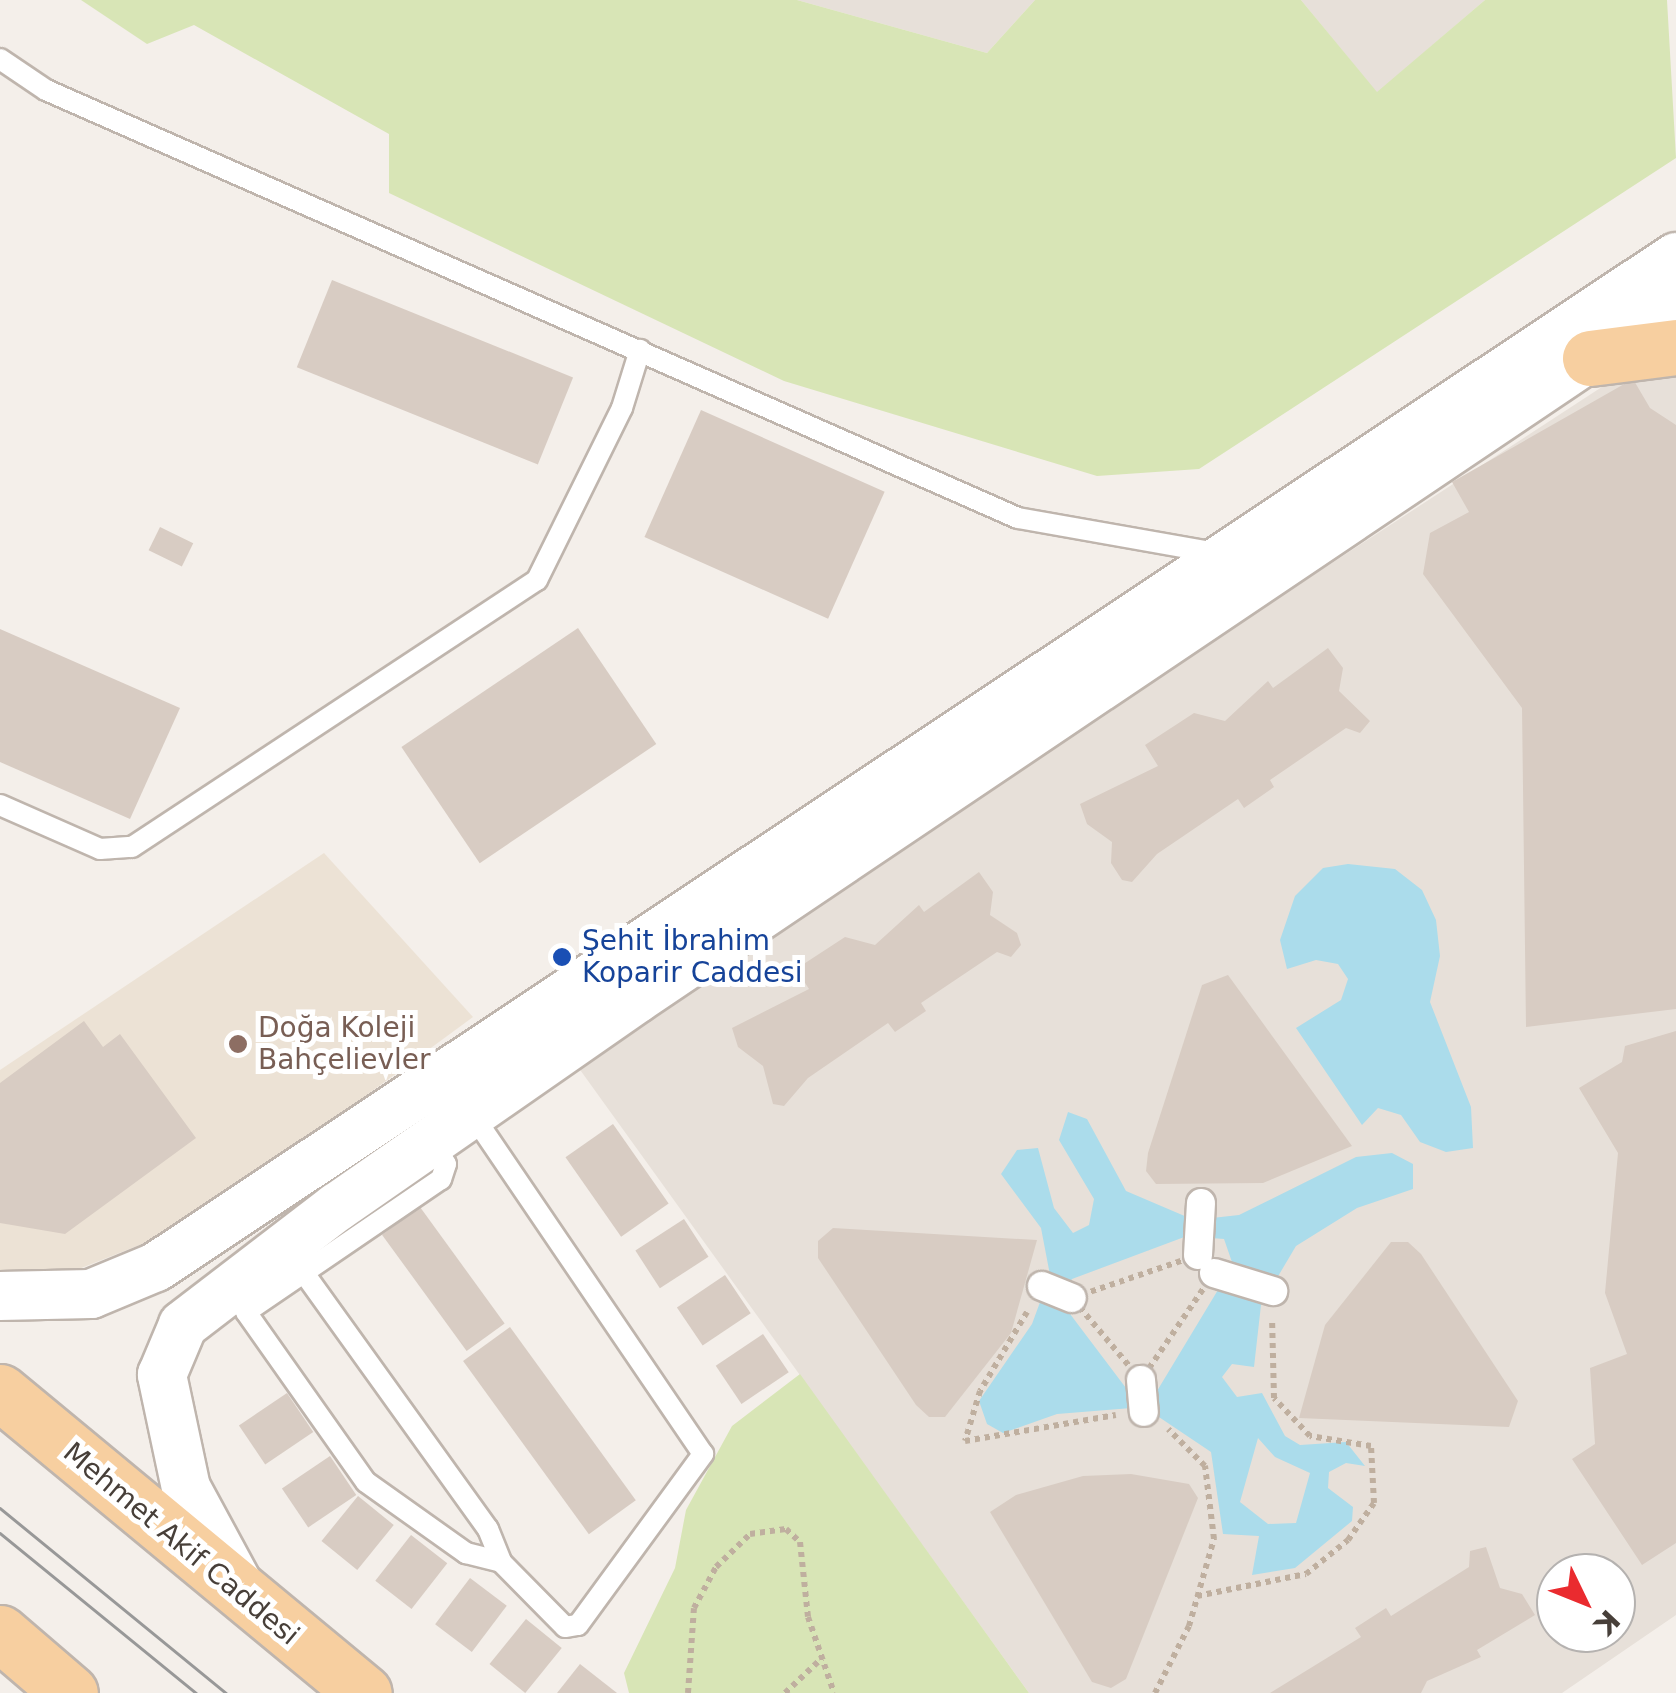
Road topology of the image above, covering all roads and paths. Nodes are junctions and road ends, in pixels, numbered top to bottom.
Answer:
1 (0, 60) edge
2 (1676, 257) edge
3 (1676, 299) edge
4 (1676, 347) edge
5 (640, 350) junction
6 (1590, 358) junction
7 (1229, 554) junction
8 (0, 805) edge
9 (471, 1113) junction
10 (432, 1141) junction
11 (1202, 1203) dead end
12 (1206, 1264) junction
13 (304, 1273) junction
14 (1042, 1286) joint
15 (1273, 1291) joint
16 (0, 1296) edge
17 (1072, 1298) junction
18 (1140, 1380) junction
19 (0, 1392) edge
20 (1144, 1412) junction
21 (501, 1562) junction
22 (1198, 1596) junction
23 (247, 1600) junction
24 (0, 1632) edge
25 (822, 1658) junction
26 (70, 1693) edge
27 (364, 1693) edge
28 (688, 1693) edge
29 (785, 1693) edge
30 (834, 1693) edge
31 (1154, 1693) edge

1 - 5 lane
2 - 7 street
3 - 6 street
4 - 6 main road
5 - 7 lane
5 - 8 lane
6 - 9 street
7 - 16 street
9 - 10 street
9 - 21 lane
10 - 13 lane
10 - 23 street
11 - 12 street
12 - 15 street
12 - 17 path
12 - 18 path
13 - 21 lane
13 - 21 lane
14 - 17 street
14 - 20 path
15 - 22 path
17 - 18 path
18 - 20 street
19 - 23 main road, Mehmet Akif Caddesi
20 - 22 path
22 - 31 path
23 - 27 main road, Mehmet Akif Caddesi
24 - 26 main road
25 - 28 path
25 - 29 path
25 - 30 path

